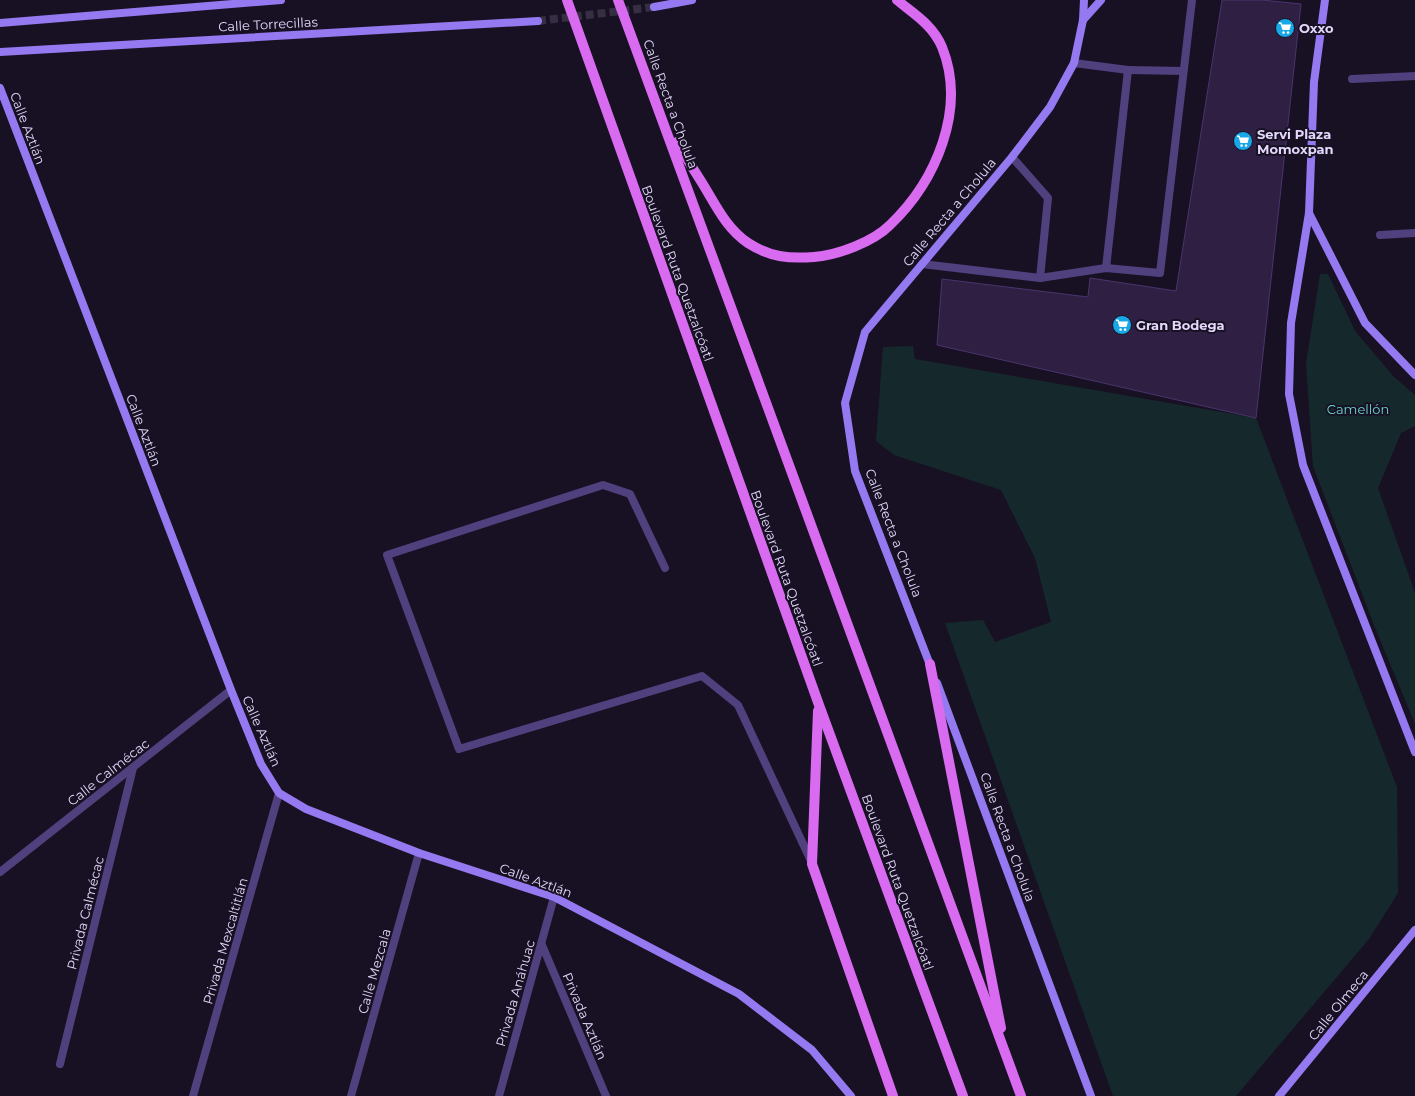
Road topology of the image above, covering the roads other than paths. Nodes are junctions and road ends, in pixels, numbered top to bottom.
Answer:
1 (281, 0) edge
2 (567, 0) edge
3 (618, 0) edge
4 (692, 0) edge
5 (897, 0) edge
6 (1084, 0) edge
7 (1101, 0) edge
8 (1192, 0) edge
9 (1325, 0) edge
10 (654, 7) tunnel mouth
11 (538, 20) tunnel mouth
12 (1084, 20) junction
13 (0, 23) edge
14 (0, 52) edge
15 (1074, 63) junction
16 (1128, 70) junction
17 (1183, 71) junction
18 (1415, 76) edge
19 (1352, 79) dead end
20 (0, 88) edge
21 (661, 114) junction
22 (1012, 157) junction
23 (1309, 213) junction
24 (1415, 233) edge
25 (1380, 235) dead end
26 (922, 264) junction
27 (1106, 268) junction
28 (1040, 278) junction
29 (1415, 375) edge
30 (665, 568) dead end
31 (930, 664) junction
32 (232, 690) junction
33 (819, 705) junction
34 (1415, 752) edge
35 (133, 768) junction
36 (279, 793) junction
37 (419, 853) junction
38 (812, 864) junction
39 (0, 872) edge
40 (554, 897) junction
41 (1415, 930) edge
42 (542, 945) junction
43 (1007, 1060) junction
44 (60, 1064) dead end
45 (193, 1096) edge
46 (351, 1096) edge
47 (499, 1096) edge
48 (606, 1096) edge
49 (851, 1096) edge
50 (893, 1096) edge
51 (963, 1096) edge
52 (1021, 1096) edge
53 (1091, 1096) edge
54 (1279, 1096) edge

1 - 13 main road, Calle Torrecillas
2 - 33 main road, Boulevard Ruta Quetzalcóatl
3 - 21 main road, Calle Recta a Cholula
4 - 10 main road
5 - 21 main road
6 - 12 main road, Calle Recta a Cholula
7 - 12 main road
8 - 17 street
9 - 23 main road
11 - 14 main road, Calle Torrecillas
12 - 15 main road, Calle Recta a Cholula
15 - 16 street
15 - 22 main road, Calle Recta a Cholula
16 - 17 street
16 - 27 street
17 - 27 street
18 - 19 street
20 - 32 main road, Calle Aztlán
21 - 43 main road, Calle Recta a Cholula
22 - 26 main road, Calle Recta a Cholula
22 - 28 street
23 - 29 main road
23 - 34 main road
24 - 25 street
26 - 28 street
26 - 31 main road, Calle Recta a Cholula
27 - 28 street
30 - 38 street
31 - 43 main road
31 - 53 main road, Calle Recta a Cholula
32 - 35 street, Calle Calmécac
32 - 36 main road, Calle Aztlán
33 - 38 main road
33 - 51 main road, Boulevard Ruta Quetzalcóatl
35 - 39 street, Calle Calmécac
35 - 44 street, Privada Calmécac
36 - 37 main road, Calle Aztlán
36 - 45 street, Privada Mexcaltitlán
37 - 40 main road, Calle Aztlán
37 - 46 street, Calle Mezcala
38 - 50 main road
40 - 42 street, Privada Anáhuac
40 - 49 main road, Calle Aztlán
41 - 54 main road, Calle Olmeca
42 - 47 street, Privada Anáhuac
42 - 48 street, Privada Aztlán
43 - 52 main road, Calle Recta a Cholula

